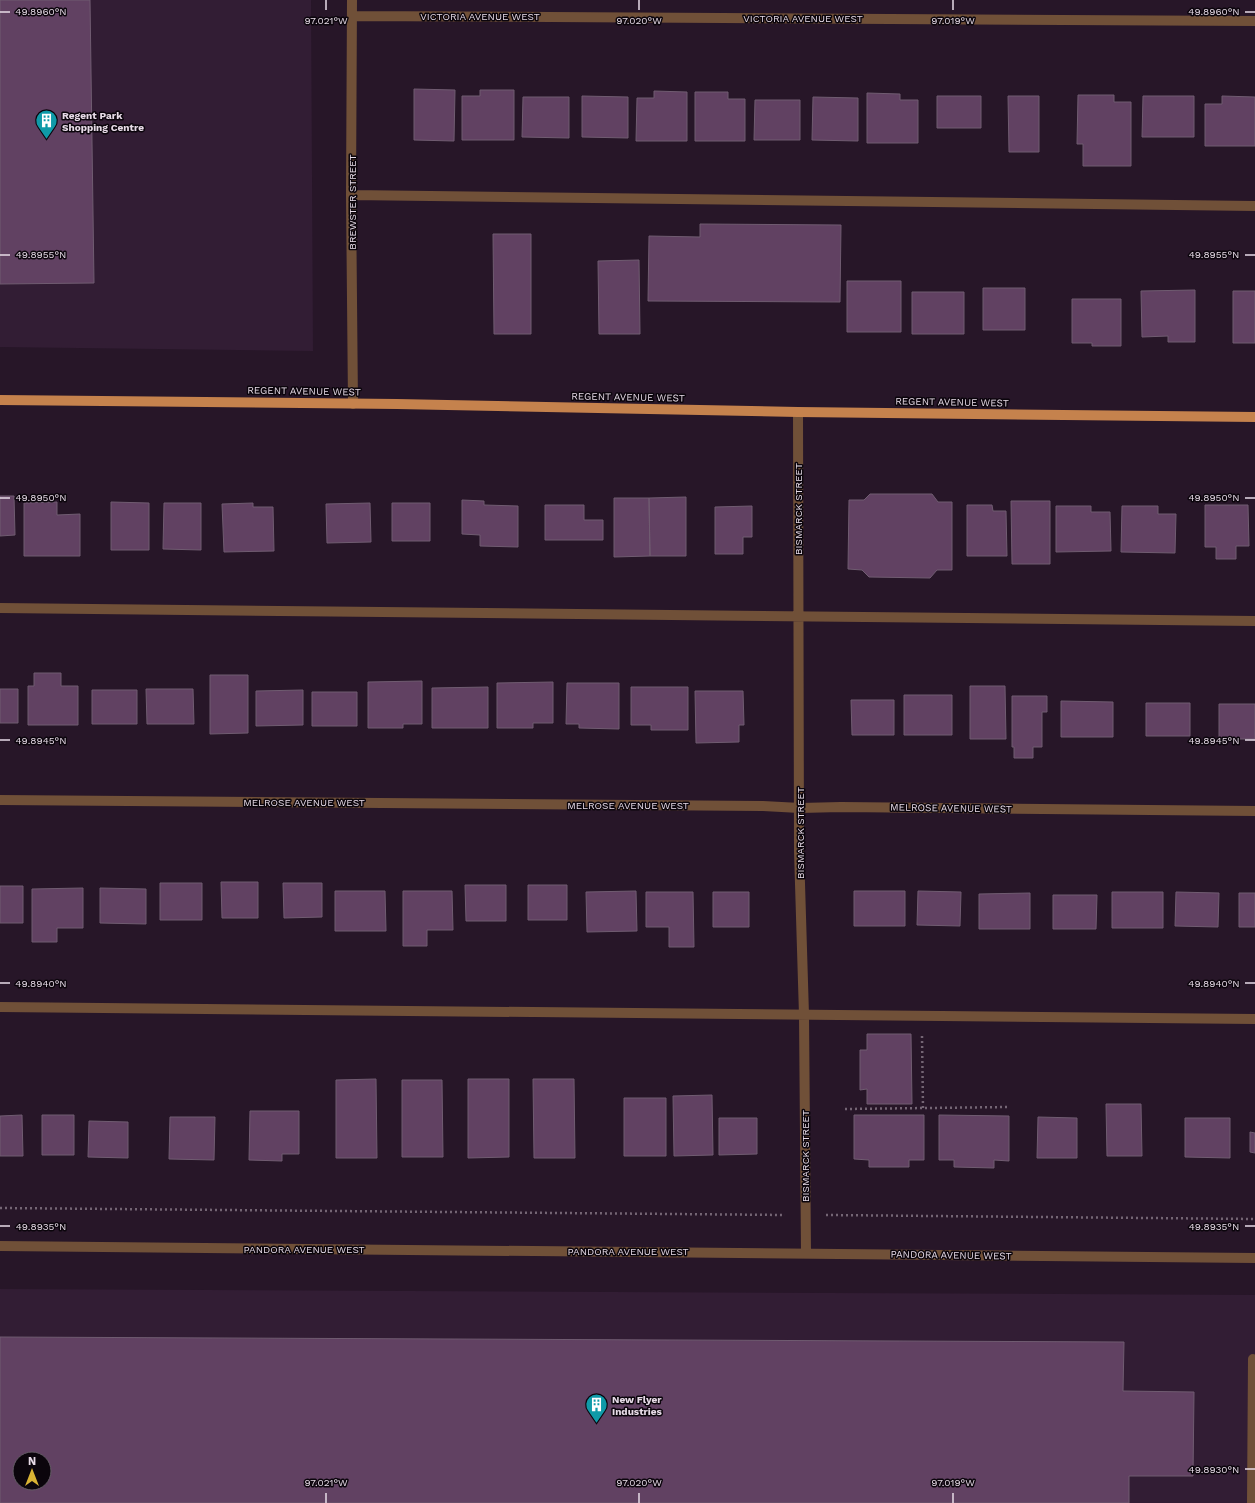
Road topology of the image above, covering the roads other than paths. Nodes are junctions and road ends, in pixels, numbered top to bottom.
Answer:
1 (352, 0) edge
2 (352, 16) junction
3 (1255, 21) edge
4 (351, 195) junction
5 (1255, 206) edge
6 (0, 400) edge
7 (353, 404) junction
8 (798, 412) junction
9 (1255, 416) edge
10 (0, 608) edge
11 (799, 616) junction
12 (1255, 621) edge
13 (0, 800) edge
14 (800, 808) junction
15 (1255, 812) edge
16 (0, 1007) edge
17 (804, 1015) junction
18 (1255, 1019) edge
19 (0, 1246) edge
20 (806, 1253) junction
21 (1255, 1258) edge
22 (1253, 1359) dead end
23 (1252, 1503) edge

1 - 2 street, BREWSTER STREET
2 - 3 street, VICTORIA AVENUE WEST
2 - 4 street, BREWSTER STREET
4 - 5 street
4 - 7 street, BREWSTER STREET
6 - 7 main road, REGENT AVENUE WEST
7 - 8 main road, REGENT AVENUE WEST
8 - 9 main road, REGENT AVENUE WEST
8 - 11 street, BISMARCK STREET
10 - 11 street
11 - 12 street
11 - 14 street, BISMARCK STREET
13 - 14 street, MELROSE AVENUE WEST
14 - 15 street, MELROSE AVENUE WEST
14 - 17 street, BISMARCK STREET
16 - 17 street
17 - 18 street
17 - 20 street, BISMARCK STREET
19 - 20 street, PANDORA AVENUE WEST
20 - 21 street, PANDORA AVENUE WEST
22 - 23 street

